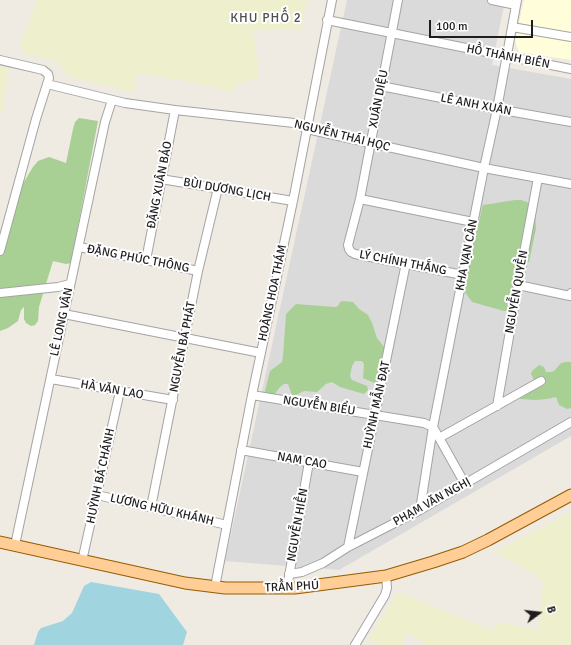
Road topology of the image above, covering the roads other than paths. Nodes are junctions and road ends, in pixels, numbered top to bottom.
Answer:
1 (332, 0) edge
2 (398, 0) edge
3 (492, 0) edge
4 (516, 3) edge
5 (328, 20) junction
6 (512, 27) junction
7 (391, 34) junction
8 (571, 37) edge
9 (507, 57) junction
10 (0, 60) edge
11 (571, 69) edge
12 (47, 84) junction
13 (381, 86) junction
14 (112, 100) junction
15 (497, 109) junction
16 (174, 110) junction
17 (571, 122) edge
18 (307, 129) junction
19 (370, 143) junction
20 (484, 168) junction
21 (538, 178) junction
22 (161, 179) junction
23 (571, 184) edge
24 (218, 188) junction
25 (360, 199) junction
26 (293, 201) junction
27 (473, 222) junction
28 (348, 245) joint
29 (78, 247) junction
30 (0, 251) edge
31 (146, 260) junction
32 (406, 263) junction
33 (198, 271) junction
34 (463, 275) junction
35 (70, 284) junction
36 (518, 285) junction
37 (0, 293) edge
38 (571, 293) edge
39 (570, 296) edge
40 (64, 314) junction
41 (185, 337) junction
42 (261, 353) junction
43 (50, 379) junction
44 (541, 380) dead end
45 (120, 391) junction
46 (252, 395) junction
47 (173, 400) junction
48 (497, 406) junction
49 (375, 415) junction
50 (571, 422) edge
51 (433, 427) junction
52 (439, 438) junction
53 (241, 450) junction
54 (309, 462) junction
55 (363, 472) junction
56 (465, 484) junction
57 (97, 495) junction
58 (571, 495) edge
59 (151, 508) junction
60 (420, 510) junction
61 (227, 525) junction
62 (0, 542) edge
63 (15, 545) junction
64 (348, 547) junction
65 (82, 561) junction
66 (289, 574) junction
67 (386, 576) junction
68 (215, 587) junction
69 (287, 588) junction
70 (356, 645) edge

1 - 5 street, HOÀNG HOA THÁM
2 - 7 street, XUÂN DIỆU
3 - 4 street
4 - 6 street, KHA VẠN CÂN
5 - 7 street, HỒ THÀNH BIÊN
5 - 18 street, HOÀNG HOA THÁM
6 - 8 street
6 - 9 street, KHA VẠN CÂN
7 - 9 street, HỒ THÀNH BIÊN
7 - 13 street, XUÂN DIỆU
9 - 11 street, HỒ THÀNH BIÊN
9 - 15 street, KHA VẠN CÂN
10 - 12 street
12 - 14 street, NGUYỄN THÁI HỌC
12 - 30 street
13 - 15 street, LÊ ANH XUÂN
13 - 19 street, XUÂN DIỆU
14 - 16 street, NGUYỄN THÁI HỌC
14 - 29 street, LÊ LONG VÂN
15 - 17 street, LÊ ANH XUÂN
15 - 20 street, KHA VẠN CÂN
16 - 18 street, NGUYỄN THÁI HỌC
16 - 22 street, ĐẶNG XUÂN BẢO
18 - 19 street, NGUYỄN THÁI HỌC
18 - 26 street, HOÀNG HOA THÁM
19 - 20 street, NGUYỄN THÁI HỌC
19 - 25 street, XUÂN DIỆU
20 - 21 street, NGUYỄN THÁI HỌC
20 - 27 street, KHA VẠN CÂN
21 - 23 street, NGUYỄN THÁI HỌC
21 - 36 street, NGUYỄN QUYỀN
22 - 24 street, BÙI DƯƠNG LỊCH
22 - 31 street, ĐẶNG XUÂN BẢO
24 - 26 street, BÙI DƯƠNG LỊCH
24 - 33 street, NGUYỄN BÁ PHÁT
25 - 27 street
25 - 28 street, XUÂN DIỆU
26 - 42 street, HOÀNG HOA THÁM
27 - 34 street, KHA VẠN CÂN
28 - 32 street, LÝ CHÍNH THẮNG
29 - 31 street, ĐẶNG PHÚC THÔNG
29 - 35 street, LÊ LONG VÂN
31 - 33 street, ĐẶNG PHÚC THÔNG
32 - 34 street, LÝ CHÍNH THẮNG
32 - 49 street, HUỲNH MẪN ĐẠT
33 - 41 street, NGUYỄN BÁ PHÁT
34 - 51 street, KHA VẠN CÂN
35 - 37 street
35 - 40 street, LÊ LONG VÂN
36 - 39 street
36 - 48 street, NGUYỄN QUYỀN
38 - 39 street
40 - 41 street
40 - 43 street, LÊ LONG VÂN
41 - 42 street
41 - 47 street, NGUYỄN BÁ PHÁT
42 - 46 street, HOÀNG HOA THÁM
43 - 45 street, HÀ VĂN LAO
43 - 63 street, LÊ LONG VÂN
44 - 48 street
45 - 47 street, HÀ VĂN LAO
45 - 57 street, HUỲNH BÁ CHÁNH
46 - 49 street, NGUYỄN BIỂU
46 - 53 street, HOÀNG HOA THÁM
47 - 59 street, NGUYỄN BÁ PHÁT
48 - 52 street
49 - 51 street, NGUYỄN BIỂU
49 - 55 street, HUỲNH MẪN ĐẠT
50 - 56 street, PHẠM VĂN NGHỊ
51 - 52 street
51 - 60 street, KHA VẠN CÂN
52 - 56 street
53 - 54 street, NAM CAO
53 - 61 street, HOÀNG HOA THÁM
54 - 55 street, NAM CAO
54 - 66 street, NGUYỄN HIỀN
55 - 64 street, HUỲNH MẪN ĐẠT
56 - 60 street, PHẠM VĂN NGHỊ
57 - 59 street, LƯƠNG HỮU KHÁNH
57 - 65 street, HUỲNH BÁ CHÁNH
58 - 67 main road, TRẦN PHÚ
59 - 61 street, LƯƠNG HỮU KHÁNH
60 - 64 street, PHẠM VĂN NGHỊ
61 - 68 street, HOÀNG HOA THÁM
62 - 63 main road, TRẦN PHÚ
63 - 65 main road, TRẦN PHÚ
64 - 66 street, PHẠM VĂN NGHỊ
65 - 68 main road, TRẦN PHÚ
66 - 69 street, NGUYỄN HIỀN
67 - 69 main road, TRẦN PHÚ
67 - 70 street
68 - 69 main road, TRẦN PHÚ

